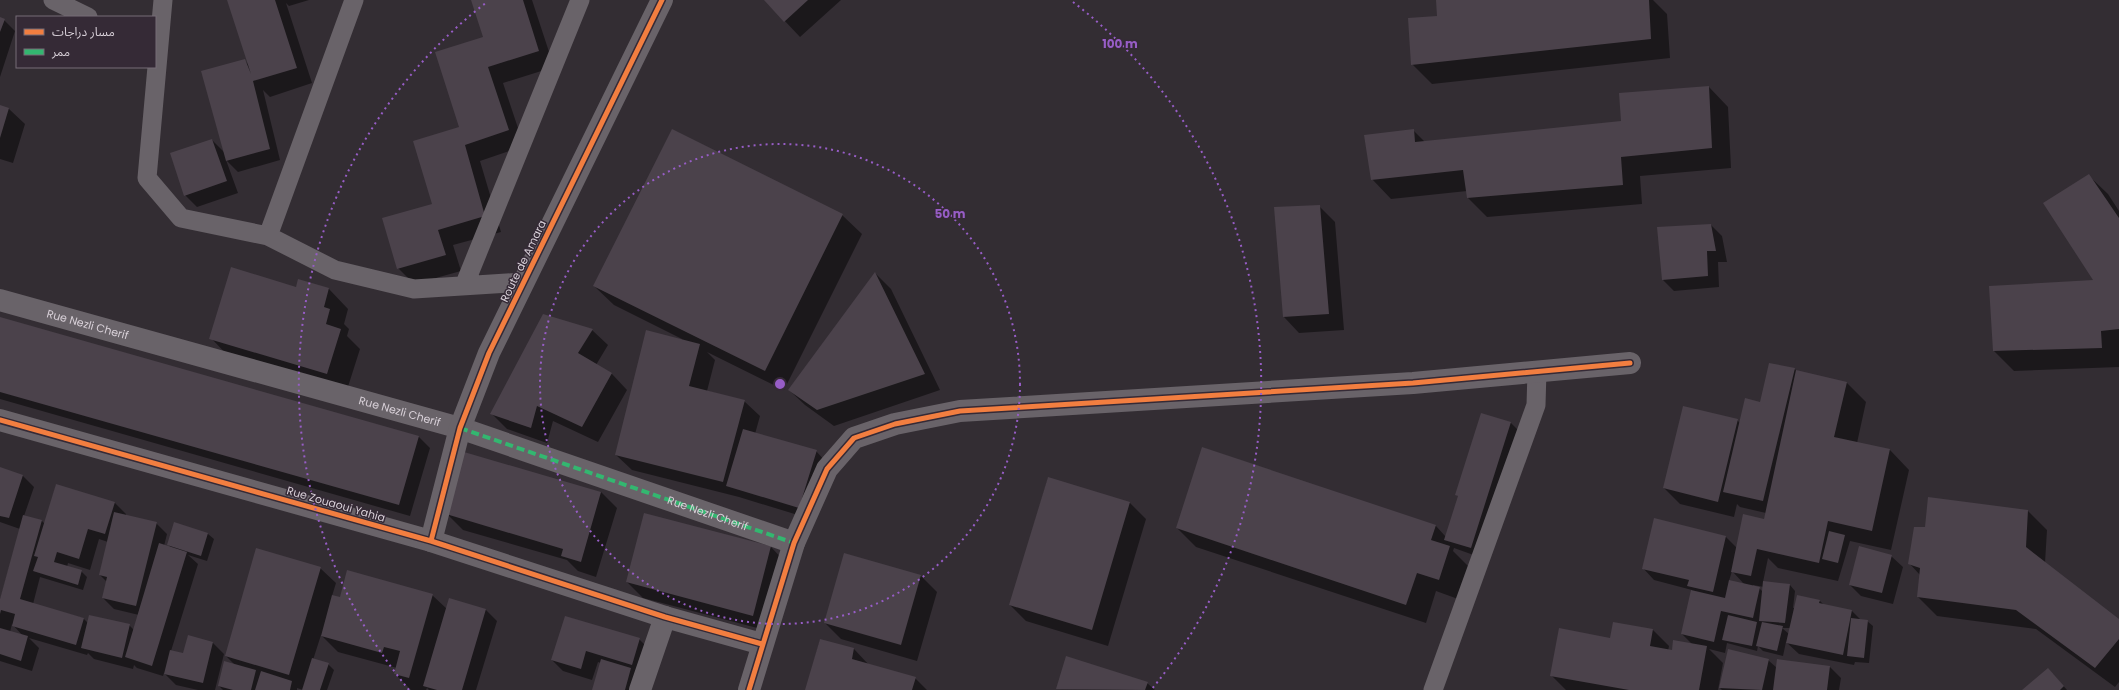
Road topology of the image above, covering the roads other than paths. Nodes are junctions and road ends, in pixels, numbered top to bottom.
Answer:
1 (53, 0) edge
2 (163, 0) edge
3 (354, 0) edge
4 (580, 0) edge
5 (662, 0) edge
6 (86, 16) edge
7 (157, 51) edge
8 (156, 64) edge
9 (156, 68) edge
10 (268, 236) junction
11 (524, 282) junction
12 (464, 286) junction
13 (0, 300) edge
14 (1630, 363) dead end
15 (1538, 371) junction
16 (0, 420) edge
17 (460, 428) junction
18 (431, 541) junction
19 (794, 543) junction
20 (665, 617) junction
21 (762, 644) junction
22 (640, 690) edge
23 (749, 690) edge
24 (1433, 690) edge

1 - 6 lane
2 - 7 lane
3 - 10 lane
4 - 12 lane
5 - 11 street, Route de Amara
7 - 8 lane
9 - 10 lane
10 - 12 lane
11 - 12 lane
11 - 17 street, Route de Amara
13 - 17 street, Rue Nezli Cherif
14 - 15 street
15 - 19 street
15 - 24 lane
16 - 18 street, Rue Zouaoui Yahia
17 - 18 street, Route de Amara
17 - 19 street, Rue Nezli Cherif
18 - 20 street, Rue Zouaoui Yahia
19 - 21 street
20 - 21 street, Rue Zouaoui Yahia
20 - 22 street
21 - 23 street

